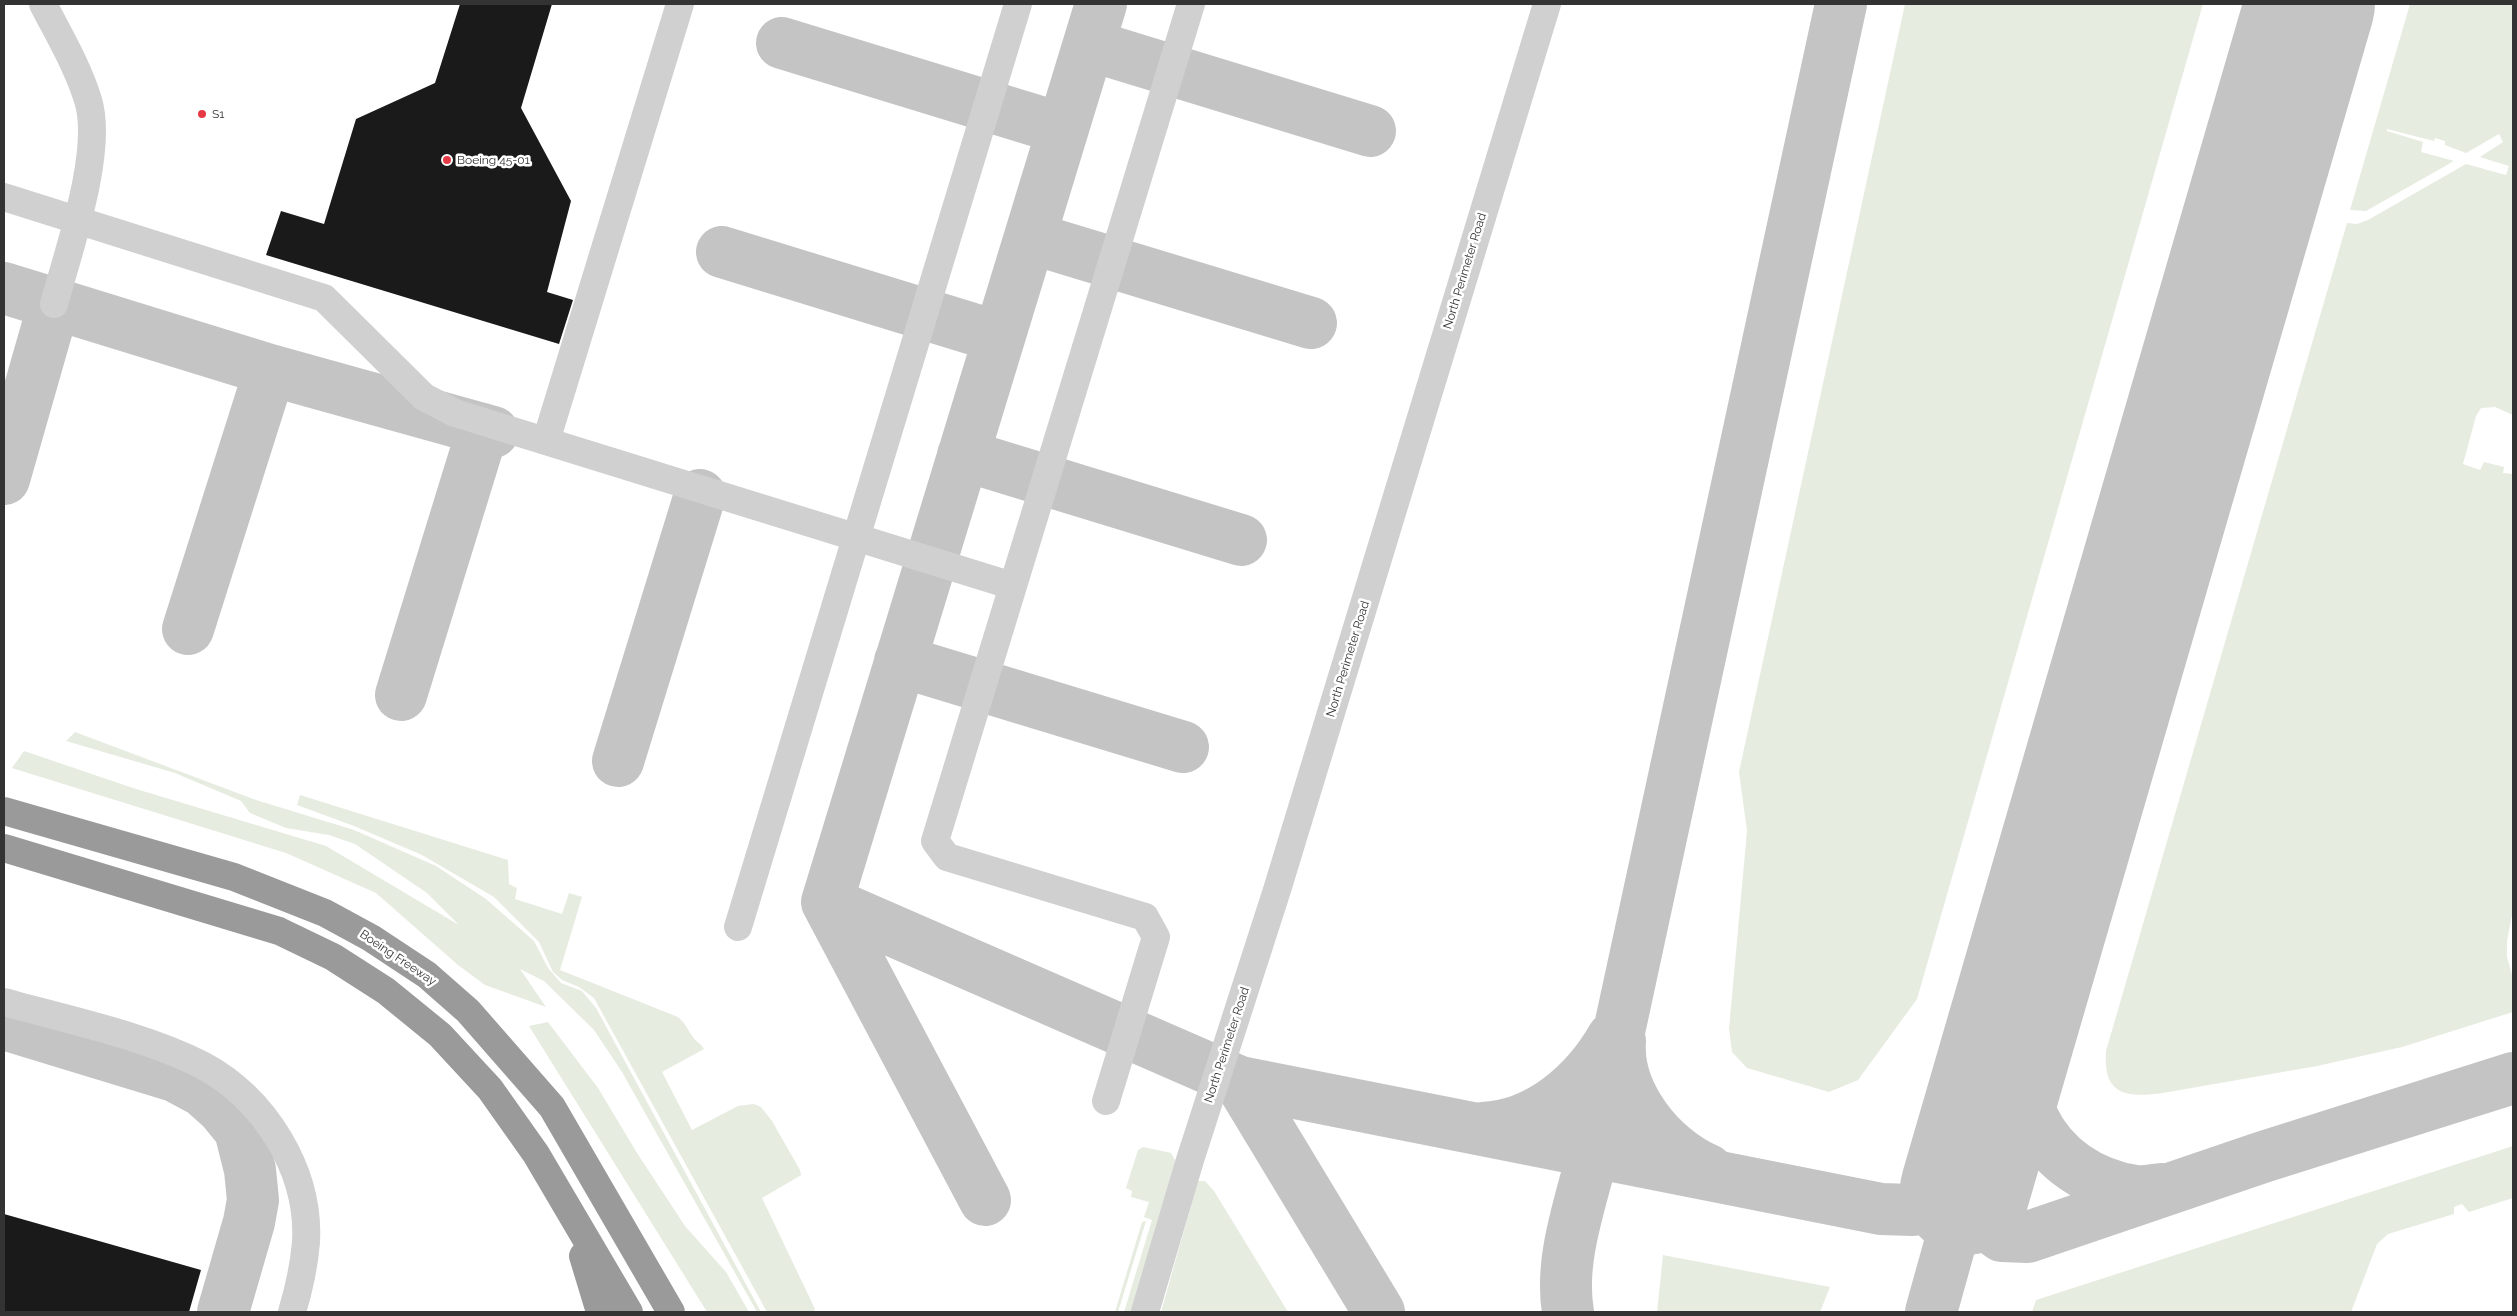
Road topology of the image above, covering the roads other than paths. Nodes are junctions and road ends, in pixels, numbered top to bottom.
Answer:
1 (43, 4) edge
2 (680, 4) edge
3 (1018, 4) edge
4 (1191, 4) edge
5 (1547, 4) edge
6 (4, 197) edge
7 (77, 219) junction
8 (54, 304) dead end
9 (546, 441) junction
10 (856, 538) junction
11 (1013, 586) junction
12 (4, 801) edge
13 (4, 811) edge
14 (96, 836) junction
15 (4, 848) edge
16 (738, 927) dead end
17 (4, 1002) edge
18 (1106, 1101) dead end
19 (571, 1216) junction
20 (292, 1312) edge
21 (600, 1312) edge
22 (629, 1312) edge
23 (671, 1312) edge
24 (1145, 1312) edge

1 - 7 street
2 - 9 street
3 - 10 street
4 - 11 street
5 - 24 street, North Perimeter Road
6 - 7 street
7 - 8 street
7 - 9 street
9 - 10 street
10 - 11 street
10 - 16 street
11 - 18 street
12 - 14 highway
13 - 14 highway, Boeing Freeway
14 - 23 highway, Boeing Freeway
15 - 19 highway
17 - 20 street
19 - 21 highway
19 - 22 highway

